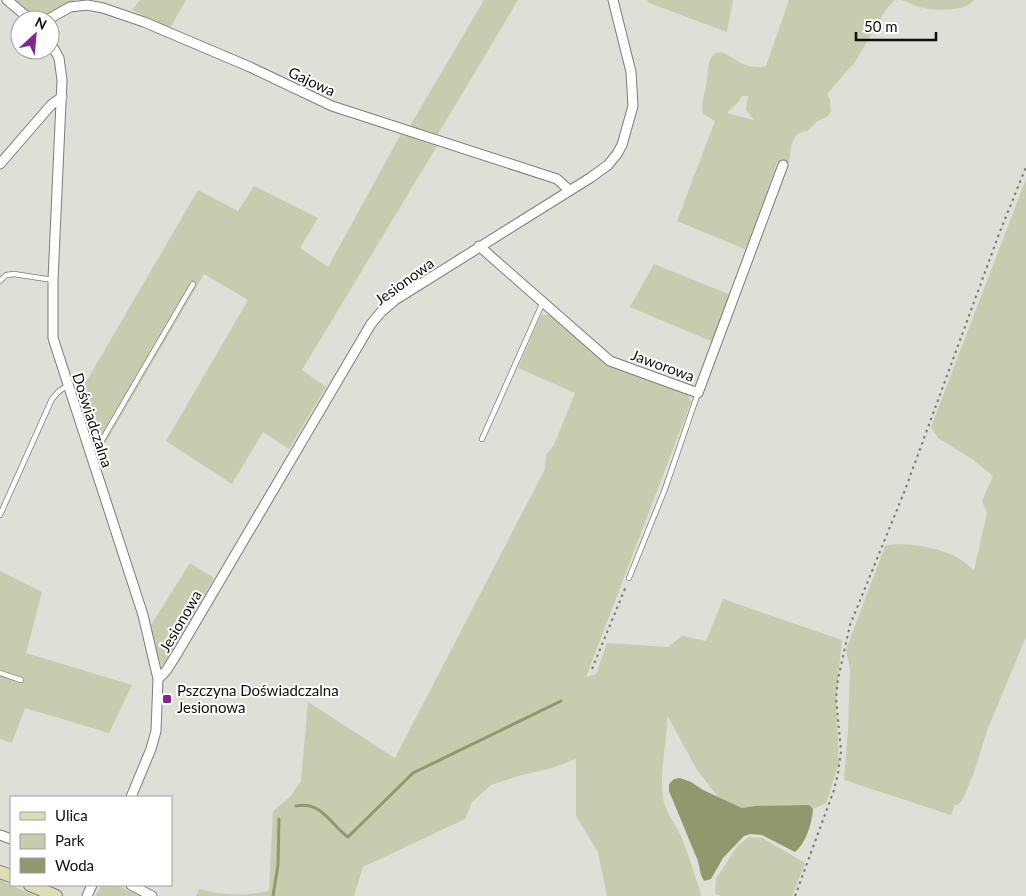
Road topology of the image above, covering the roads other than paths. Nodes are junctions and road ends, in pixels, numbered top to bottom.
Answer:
1 (7, 0) edge
2 (613, 0) edge
3 (19, 10) edge
4 (60, 13) edge
5 (59, 60) edge
6 (62, 97) junction
7 (0, 164) edge
8 (783, 165) dead end
9 (569, 190) junction
10 (480, 246) junction
11 (53, 280) junction
12 (0, 282) edge
13 (193, 284) dead end
14 (543, 302) junction
15 (68, 386) junction
16 (698, 392) junction
17 (482, 439) dead end
18 (89, 451) junction
19 (0, 515) edge
20 (629, 578) road end
21 (0, 673) edge
22 (158, 679) junction
23 (21, 680) dead end
24 (131, 796) edge
25 (32, 886) edge
26 (133, 886) edge
27 (56, 896) edge
28 (152, 896) edge

1 - 3 street
2 - 9 street, Jesionowa
4 - 9 street, Gajowa
5 - 6 street, Doświadczalna
6 - 7 street
6 - 11 street, Doświadczalna
8 - 16 street, Jaworowa
9 - 10 street, Jesionowa
10 - 14 street, Jaworowa
10 - 22 street, Jesionowa
11 - 12 lane
11 - 15 street, Doświadczalna
13 - 18 lane
14 - 16 street, Jaworowa
14 - 17 lane
15 - 18 street, Doświadczalna
15 - 19 lane
16 - 20 lane
18 - 22 street, Doświadczalna
21 - 23 lane
22 - 24 street, Doświadczalna
25 - 27 main road
26 - 28 street

